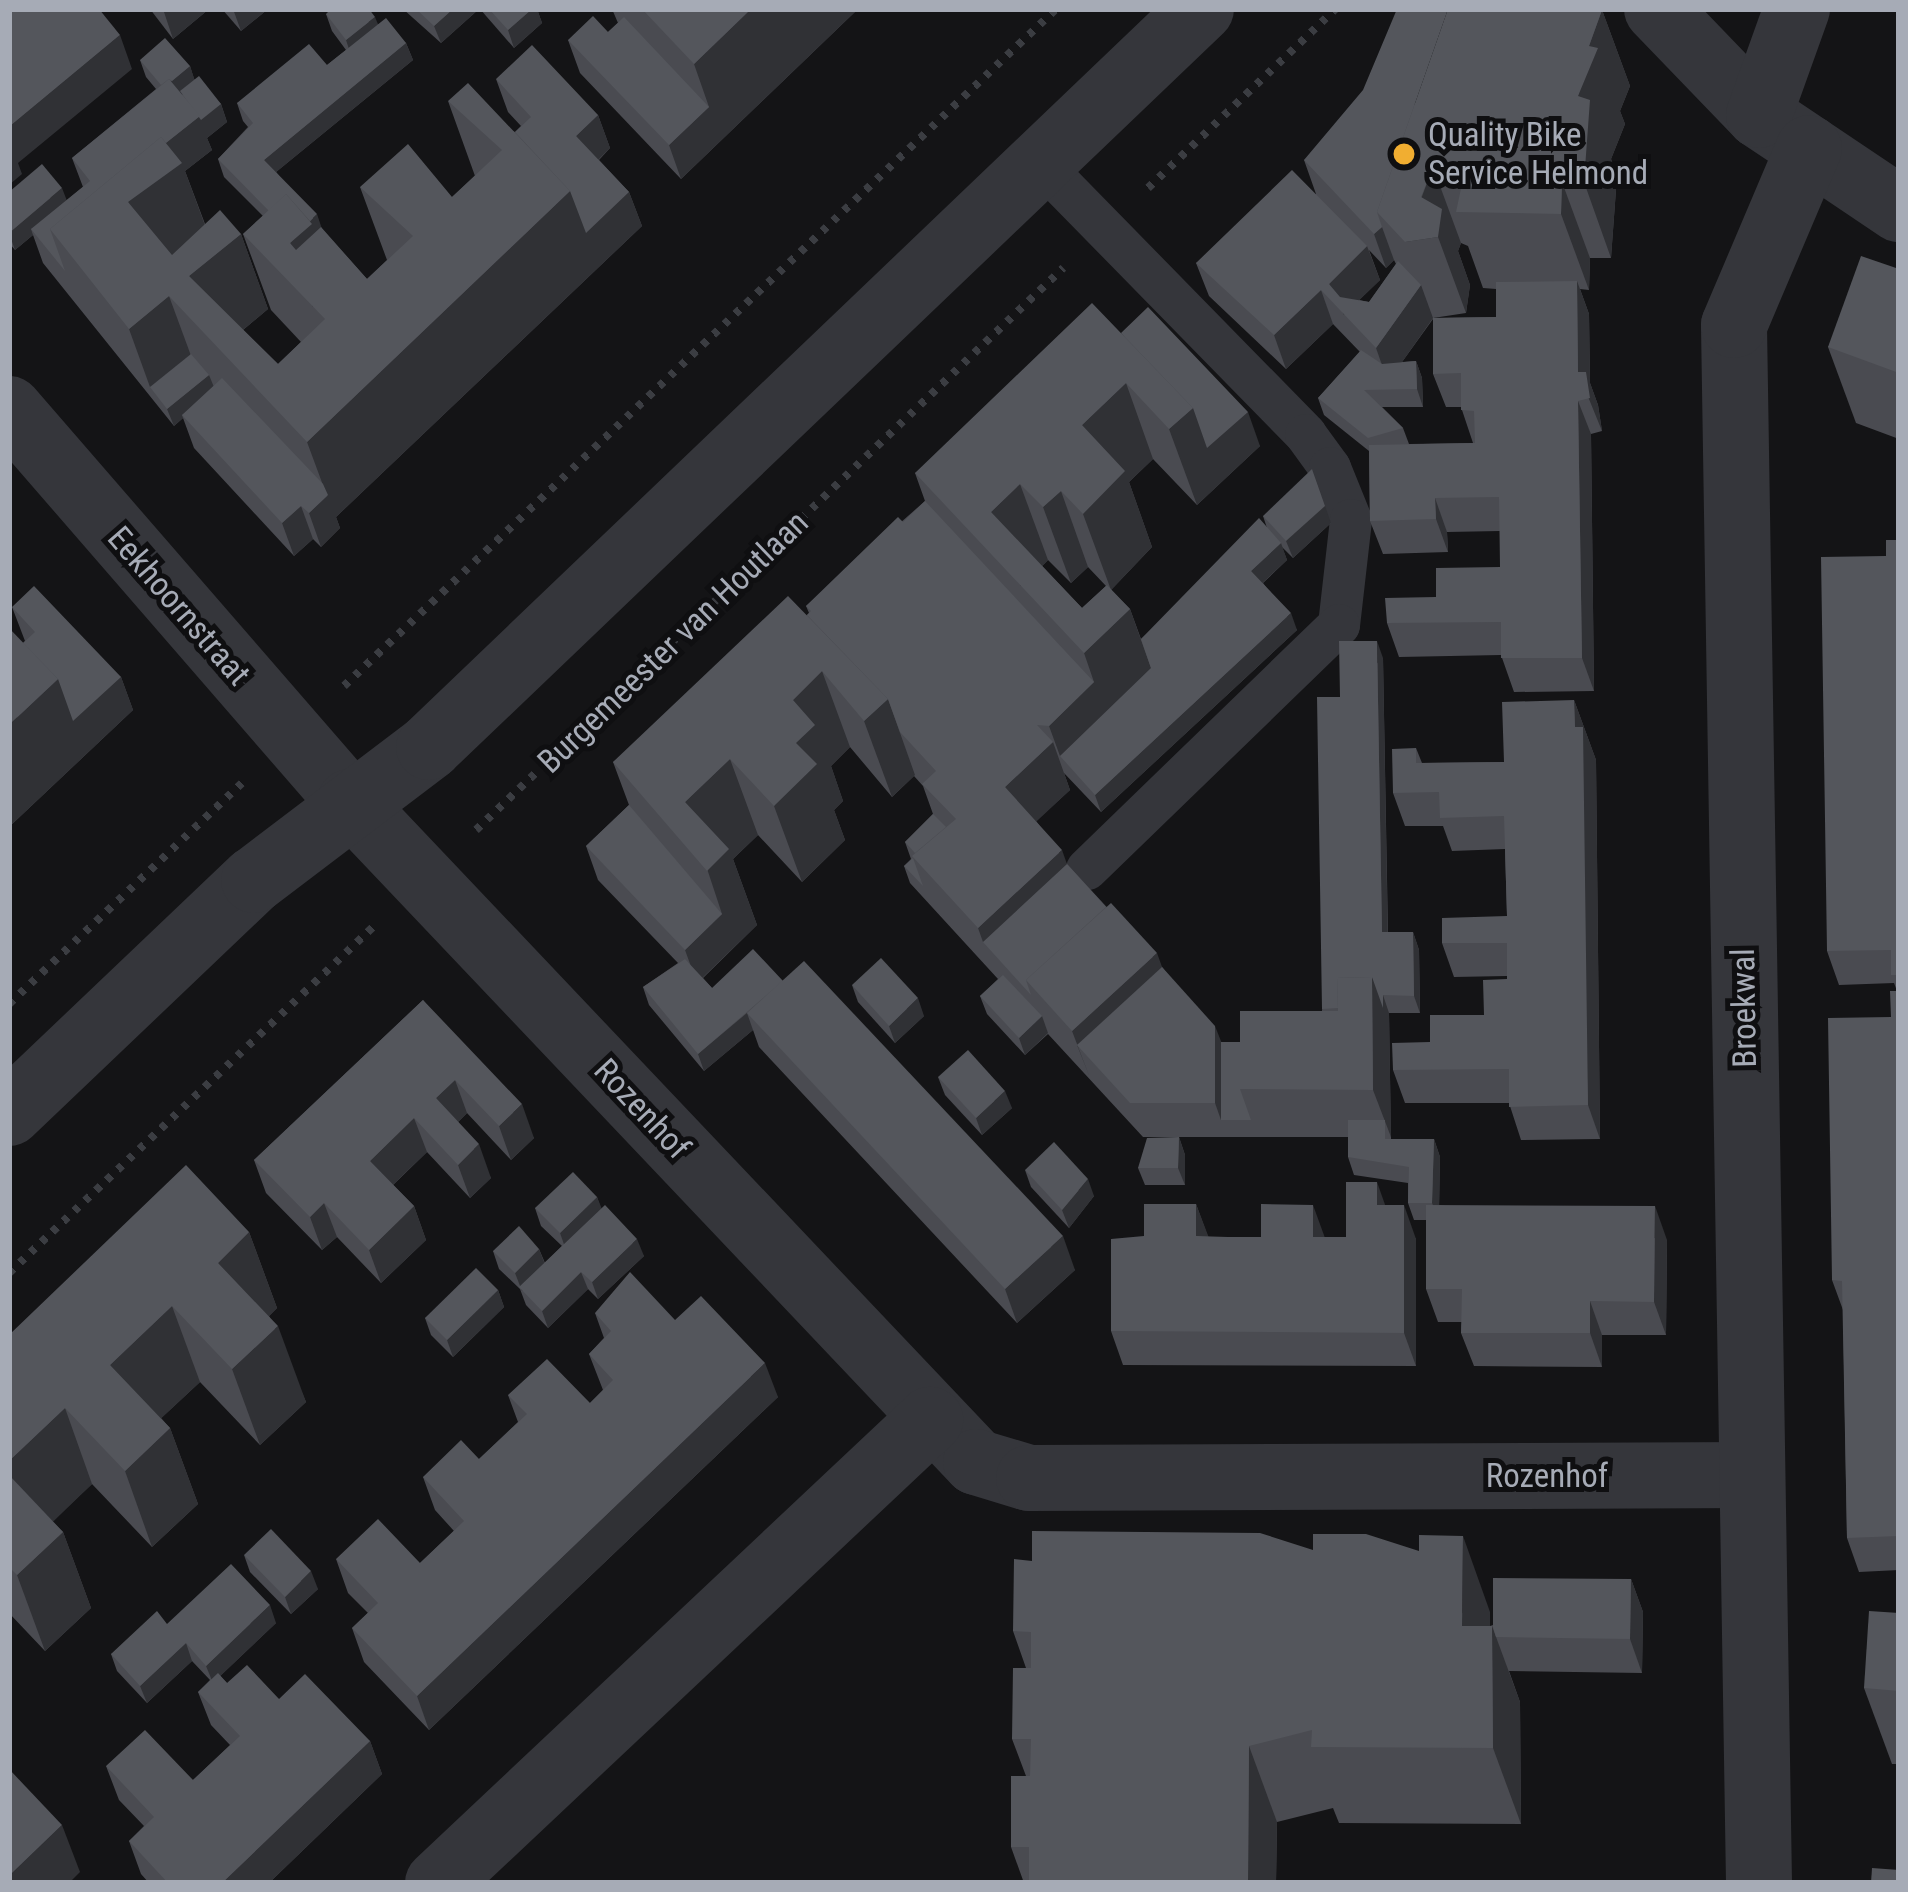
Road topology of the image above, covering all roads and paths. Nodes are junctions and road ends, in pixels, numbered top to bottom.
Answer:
1 (1056, 9) edge
2 (1201, 9) edge
3 (1335, 9) edge
4 (1657, 9) edge
5 (1797, 9) edge
6 (1784, 132) junction
7 (1040, 164) junction
8 (1899, 209) edge
9 (1104, 230) junction
10 (9, 409) edge
11 (291, 736) junction
12 (350, 802) junction
13 (1087, 869) dead end
14 (426, 877) junction
15 (9, 1004) edge
16 (9, 1113) edge
17 (9, 1273) edge
18 (930, 1420) junction
19 (1751, 1475) junction
20 (438, 1883) edge
21 (1759, 1883) edge

1 - 11 path
2 - 7 street
3 - 9 path, Burgemeester van Houtlaan
4 - 6 street
5 - 6 street
6 - 8 street
6 - 19 street, Broekwal
7 - 9 lane
7 - 12 street
9 - 13 lane
9 - 14 path, Burgemeester van Houtlaan
10 - 11 street, Eekhoornstraat
11 - 12 street, Eekhoornstraat
11 - 15 path
12 - 14 street, Rozenhof
12 - 16 street
14 - 17 path, Burgemeester van Houtlaan
14 - 18 street, Rozenhof
18 - 19 street, Rozenhof
18 - 20 street
19 - 21 street, Broekwal

